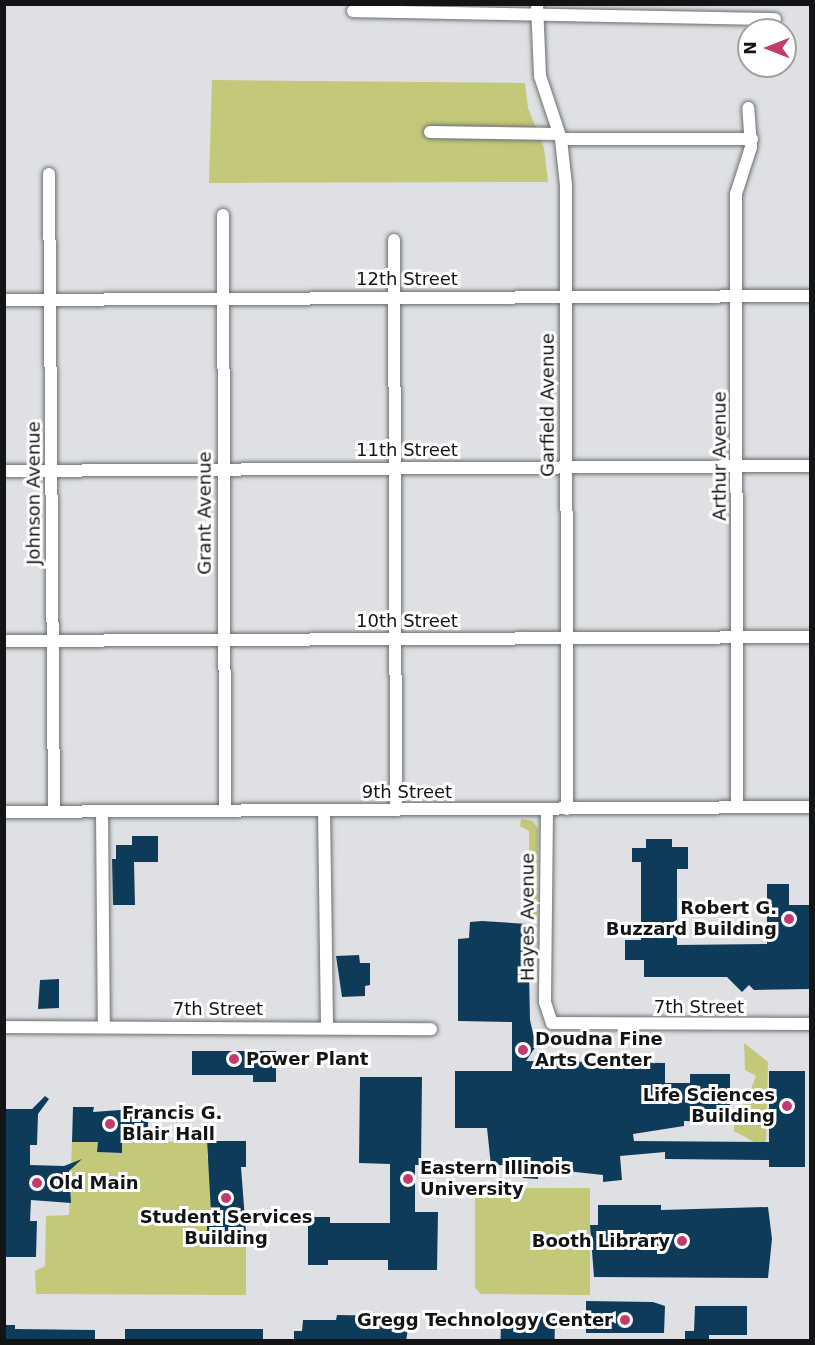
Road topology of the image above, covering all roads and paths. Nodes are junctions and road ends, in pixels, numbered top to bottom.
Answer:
1 (353, 11) dead end
2 (537, 11) edge
3 (775, 18) dead end
4 (748, 108) dead end
5 (430, 132) dead end
6 (560, 136) junction
7 (752, 139) junction
8 (49, 174) dead end
9 (223, 215) dead end
10 (394, 240) dead end
11 (738, 295) junction
12 (566, 296) junction
13 (810, 296) edge
14 (394, 297) junction
15 (222, 298) junction
16 (50, 299) junction
17 (4, 300) edge
18 (738, 466) junction
19 (810, 466) edge
20 (566, 467) junction
21 (395, 468) junction
22 (223, 469) junction
23 (52, 470) junction
24 (4, 471) edge
25 (738, 637) junction
26 (810, 637) edge
27 (567, 638) junction
28 (396, 639) junction
29 (224, 640) junction
30 (4, 641) edge
31 (53, 641) junction
32 (737, 807) junction
33 (810, 807) edge
34 (546, 809) junction
35 (567, 809) junction
36 (324, 810) junction
37 (396, 810) junction
38 (225, 811) junction
39 (4, 812) edge
40 (54, 812) junction
41 (102, 812) junction
42 (552, 1023) joint
43 (810, 1024) edge
44 (4, 1027) edge
45 (104, 1027) junction
46 (327, 1028) junction
47 (431, 1029) dead end

1 - 2 street
2 - 3 street
2 - 6 street, Garfield Avenue
4 - 7 street, Arthur Avenue
5 - 6 street
6 - 7 street
6 - 12 street, Garfield Avenue
7 - 11 street, Arthur Avenue
8 - 16 street, Johnson Avenue
9 - 15 street, Grant Avenue
10 - 14 street
11 - 12 street, 12th Street
11 - 13 street, 12th Street
11 - 18 street, Arthur Avenue
12 - 14 street, 12th Street
12 - 20 street, Garfield Avenue
14 - 15 street, 12th Street
14 - 21 street
15 - 16 street, 12th Street
15 - 22 street, Grant Avenue
16 - 17 street, 12th Street
16 - 23 street, Johnson Avenue
18 - 19 street, 11th Street
18 - 20 street, 11th Street
18 - 25 street, Arthur Avenue
20 - 21 street, 11th Street
20 - 27 street, Garfield Avenue
21 - 22 street, 11th Street
21 - 28 street
22 - 23 street, 11th Street
22 - 29 street, Grant Avenue
23 - 24 street, 11th Street
23 - 31 street, Johnson Avenue
25 - 26 street, 10th Street
25 - 27 street, 10th Street
25 - 32 street, Arthur Avenue
27 - 28 street, 10th Street
27 - 35 street, Garfield Avenue
28 - 29 street, 10th Street
28 - 37 street
29 - 31 street, 10th Street
29 - 38 street, Grant Avenue
30 - 31 street, 10th Street
31 - 40 street, Johnson Avenue
32 - 33 street, 9th Street
32 - 35 street, 9th Street
34 - 35 street, 9th Street
34 - 37 street, 9th Street
34 - 42 street, Hayes Avenue
36 - 37 street, 9th Street
36 - 38 street, 9th Street
36 - 46 street
38 - 41 street, 9th Street
39 - 40 street, 9th Street
40 - 41 street, 9th Street
41 - 45 street
42 - 43 street, 7th Street
44 - 45 street, 7th Street
45 - 46 street, 7th Street
46 - 47 street, 7th Street

